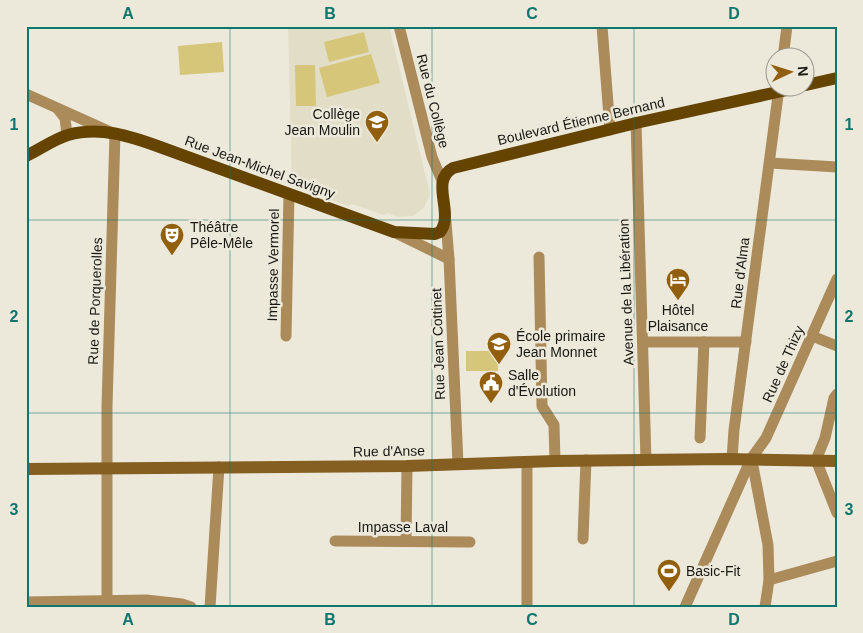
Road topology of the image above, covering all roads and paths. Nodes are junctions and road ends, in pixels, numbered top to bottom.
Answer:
1 (399, 26) edge
2 (602, 26) edge
3 (787, 26) edge
4 (784, 48) edge
5 (837, 78) edge
6 (816, 83) edge
7 (766, 92) edge
8 (26, 94) edge
9 (778, 98) edge
10 (56, 107) junction
11 (636, 123) junction
12 (610, 130) junction
13 (80, 133) junction
14 (115, 134) junction
15 (67, 136) junction
16 (26, 156) edge
17 (770, 162) junction
18 (837, 166) edge
19 (442, 181) junction
20 (289, 194) junction
21 (446, 222) junction
22 (394, 232) junction
23 (539, 257) dead end
24 (449, 259) junction
25 (837, 279) edge
26 (834, 292) edge
27 (286, 336) dead end
28 (812, 336) junction
29 (643, 342) junction
30 (704, 342) junction
31 (746, 342) junction
32 (837, 346) edge
33 (837, 394) edge
34 (700, 438) dead end
35 (732, 459) junction
36 (751, 459) junction
37 (586, 460) junction
38 (646, 460) junction
39 (816, 460) junction
40 (554, 461) junction
41 (837, 461) edge
42 (527, 462) junction
43 (458, 464) junction
44 (407, 466) junction
45 (219, 467) junction
46 (108, 468) junction
47 (26, 469) edge
48 (837, 513) edge
49 (583, 539) dead end
50 (335, 541) dead end
51 (406, 541) junction
52 (470, 542) dead end
53 (837, 561) edge
54 (769, 580) junction
55 (107, 600) junction
56 (26, 602) edge
57 (191, 607) edge
58 (210, 607) edge
59 (527, 607) edge
60 (685, 607) edge
61 (765, 607) edge

1 - 19 street, Rue du Collège
2 - 12 street
3 - 4 street
5 - 6 main road
7 - 11 main road, Boulevard Étienne Bernand
8 - 10 street, Rue Jean-Michel Savigny
9 - 17 street, Rue d'Alma
10 - 13 street, Rue Jean-Michel Savigny
10 - 14 street, Rue Jean-Michel Savigny
10 - 15 street
11 - 12 main road, Boulevard Étienne Bernand
11 - 29 street, Avenue de la Libération
12 - 19 main road, Boulevard Étienne Bernand
13 - 14 main road, Rue Jean-Michel Savigny
13 - 15 main road, Rue Jean-Michel Savigny
14 - 20 main road, Rue Jean-Michel Savigny
14 - 46 street, Rue de Porquerolles
15 - 16 main road, Rue Jean-Michel Savigny
17 - 18 street
17 - 31 street, Rue d'Alma
19 - 21 main road
20 - 22 main road, Rue Jean-Michel Savigny
20 - 27 street, Impasse Vermorel
21 - 22 main road, Rue Jean-Michel Savigny
21 - 24 street, Rue Jean Cottinet
22 - 24 street, Rue Jean-Michel Savigny
23 - 40 street
24 - 43 street, Rue Jean Cottinet
25 - 26 street, Rue de Thizy
26 - 28 street, Rue de Thizy
28 - 32 street
28 - 36 street, Rue de Thizy
29 - 30 street
29 - 38 street, Avenue de la Libération
30 - 31 street
30 - 34 street
31 - 35 street, Rue d'Alma
33 - 39 street
35 - 36 main road, Rue d'Anse
35 - 38 main road, Rue d'Anse
36 - 39 main road, Rue d'Anse
36 - 54 street
36 - 60 street, Rue de Thizy
37 - 38 main road, Rue d'Anse
37 - 40 main road, Rue d'Anse
37 - 49 street
39 - 41 main road, Rue d'Anse
39 - 48 street
40 - 42 main road, Rue d'Anse
42 - 43 main road, Rue d'Anse
42 - 59 street
43 - 44 main road, Rue d'Anse
44 - 45 main road, Rue d'Anse
44 - 51 street
45 - 46 main road, Rue d'Anse
45 - 58 street
46 - 47 main road, Rue d'Anse
46 - 55 street, Rue de Porquerolles
50 - 51 street, Impasse Laval
51 - 52 street, Impasse Laval
53 - 54 street
54 - 61 street
55 - 56 street
55 - 57 street

